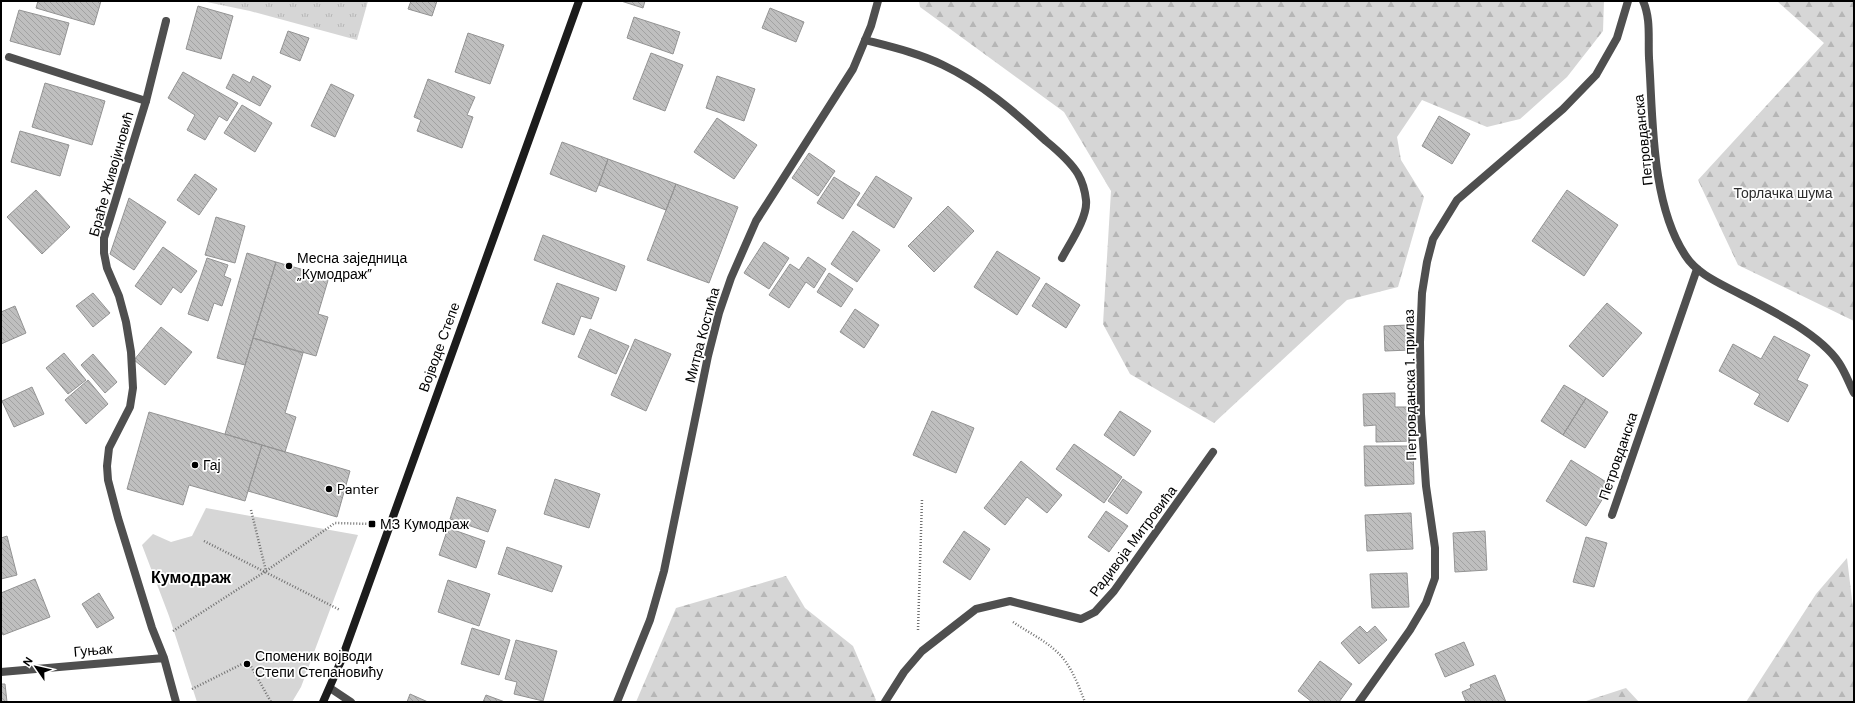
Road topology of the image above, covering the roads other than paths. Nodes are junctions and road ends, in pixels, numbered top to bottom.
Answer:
1 (579, 1) edge
2 (878, 1) edge
3 (1628, 1) edge
4 (1643, 1) edge
5 (166, 21) dead end
6 (865, 40) junction
7 (8, 58) dead end
8 (146, 101) junction
9 (1062, 258) dead end
10 (1697, 269) junction
11 (1854, 393) edge
12 (1213, 452) dead end
13 (1612, 515) dead end
14 (164, 658) junction
15 (1, 672) edge
16 (330, 688) junction
17 (176, 702) edge
18 (323, 702) edge
19 (351, 702) edge
20 (617, 702) edge
21 (885, 702) edge
22 (1359, 702) edge

1 - 16 street, Војводе Степе
2 - 6 street, Митра Костића
3 - 22 street, Петровданска 1. прилаз
4 - 10 street, Петровданска
5 - 8 street, Браће Живојиновић
6 - 9 street
6 - 20 street, Митра Костића
7 - 8 street
8 - 14 street, Браће Живојиновић
10 - 11 street, Петровданска
10 - 13 street, Петровданска
12 - 21 street, Радивоја Митровића
14 - 15 street, Гуњак
14 - 17 street, Браће Живојиновић
16 - 18 street, Војводе Степе
16 - 19 street

